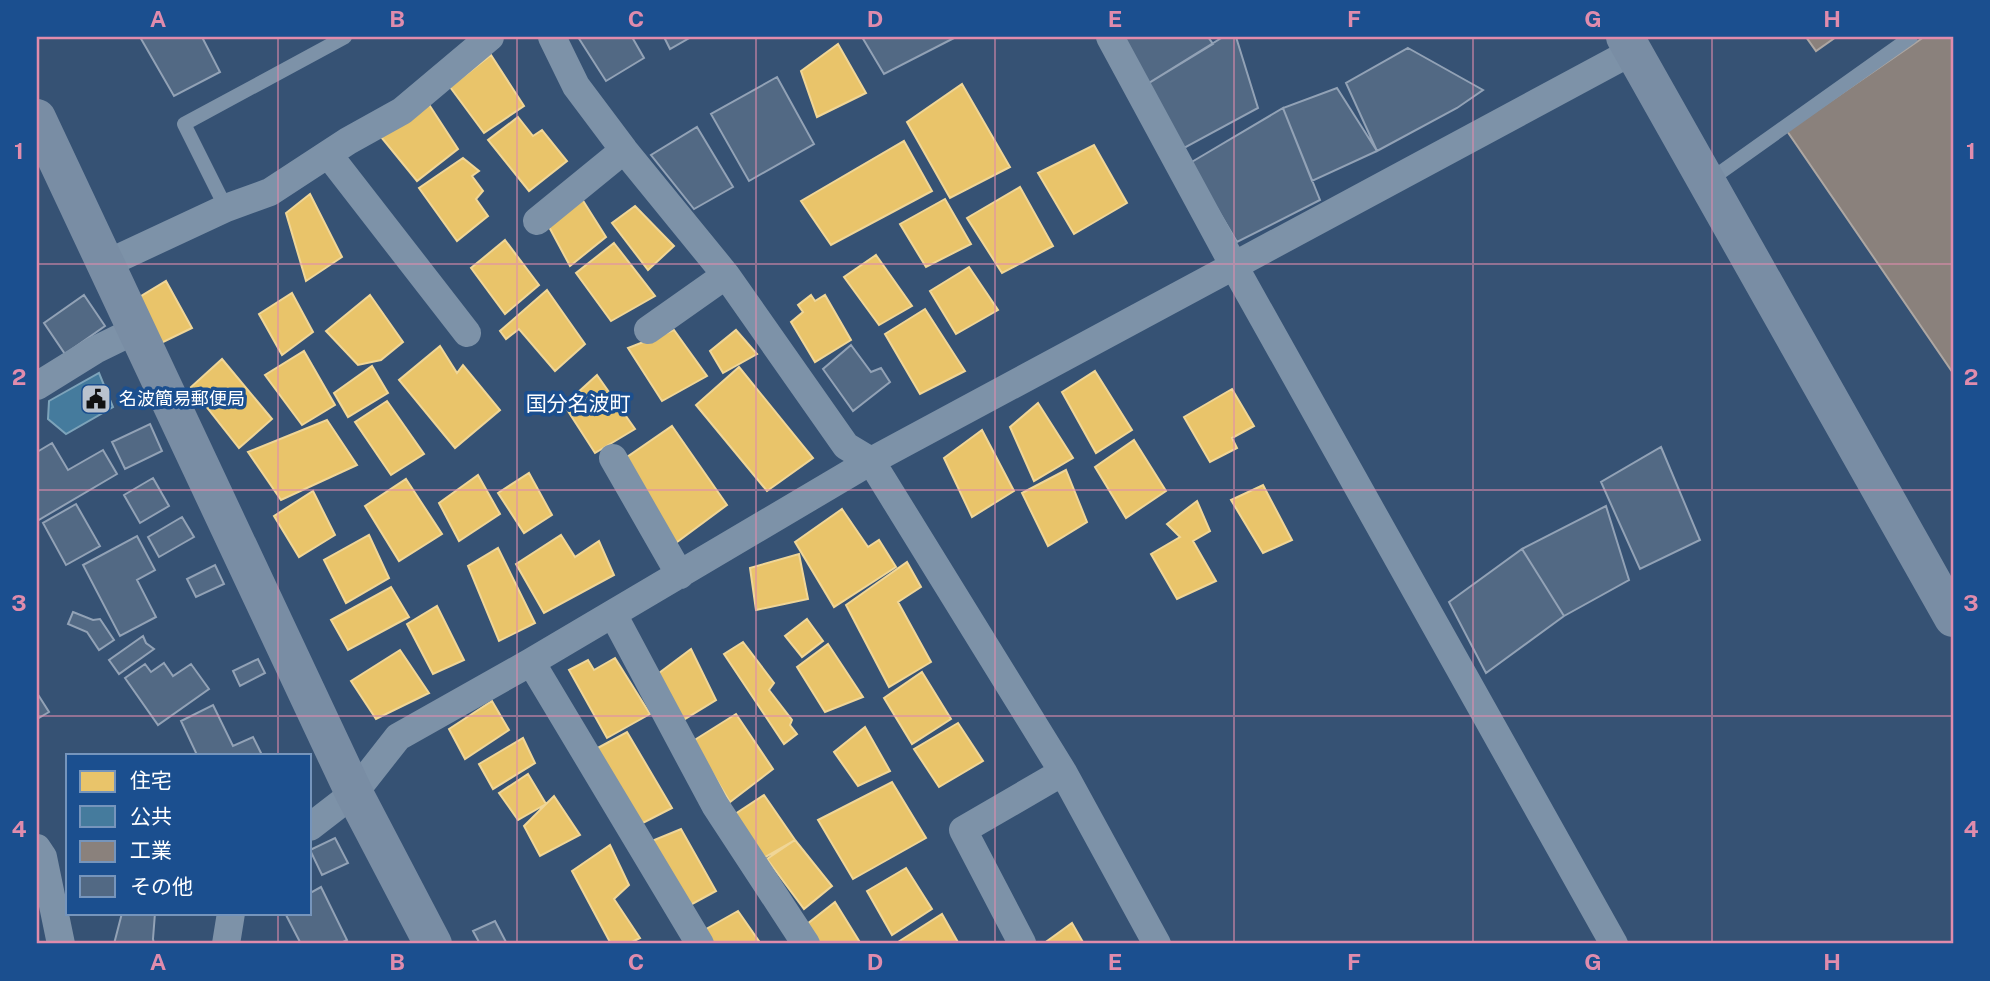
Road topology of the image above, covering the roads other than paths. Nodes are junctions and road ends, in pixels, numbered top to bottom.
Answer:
1 (345, 37) edge
2 (490, 37) edge
3 (552, 37) edge
4 (1110, 37) edge
5 (1911, 37) edge
6 (1629, 44) edge
7 (37, 118) edge
8 (624, 150) junction
9 (328, 154) junction
10 (1706, 182) junction
11 (226, 208) junction
12 (537, 221) dead end
13 (106, 264) junction
14 (1234, 266) junction
15 (726, 275) junction
16 (138, 329) junction
17 (648, 330) dead end
18 (467, 333) dead end
19 (37, 386) edge
20 (613, 458) dead end
21 (871, 461) junction
22 (680, 575) junction
23 (613, 614) junction
24 (1953, 618) edge
25 (531, 662) junction
26 (1063, 772) junction
27 (354, 793) junction
28 (312, 825) edge
29 (37, 848) edge
30 (231, 914) edge
31 (1022, 943) edge
32 (61, 944) edge
33 (226, 944) edge
34 (433, 944) edge
35 (700, 944) edge
36 (806, 944) edge
37 (1157, 944) edge
38 (1614, 944) edge

1 - 11 lane
2 - 9 street
3 - 8 street
4 - 14 street
5 - 10 lane
6 - 10 street
6 - 14 street
7 - 13 street
8 - 12 street
8 - 15 street
9 - 11 street
9 - 18 street
10 - 24 street
11 - 13 street
13 - 16 street
14 - 21 street
14 - 38 street
15 - 17 street
15 - 21 street
16 - 19 street
16 - 27 street
20 - 22 street
21 - 22 street
21 - 26 street
22 - 23 street
23 - 25 street
23 - 36 street
25 - 27 street
25 - 35 street
26 - 31 street
26 - 37 street
27 - 28 street
27 - 34 street
29 - 32 street
30 - 33 street

